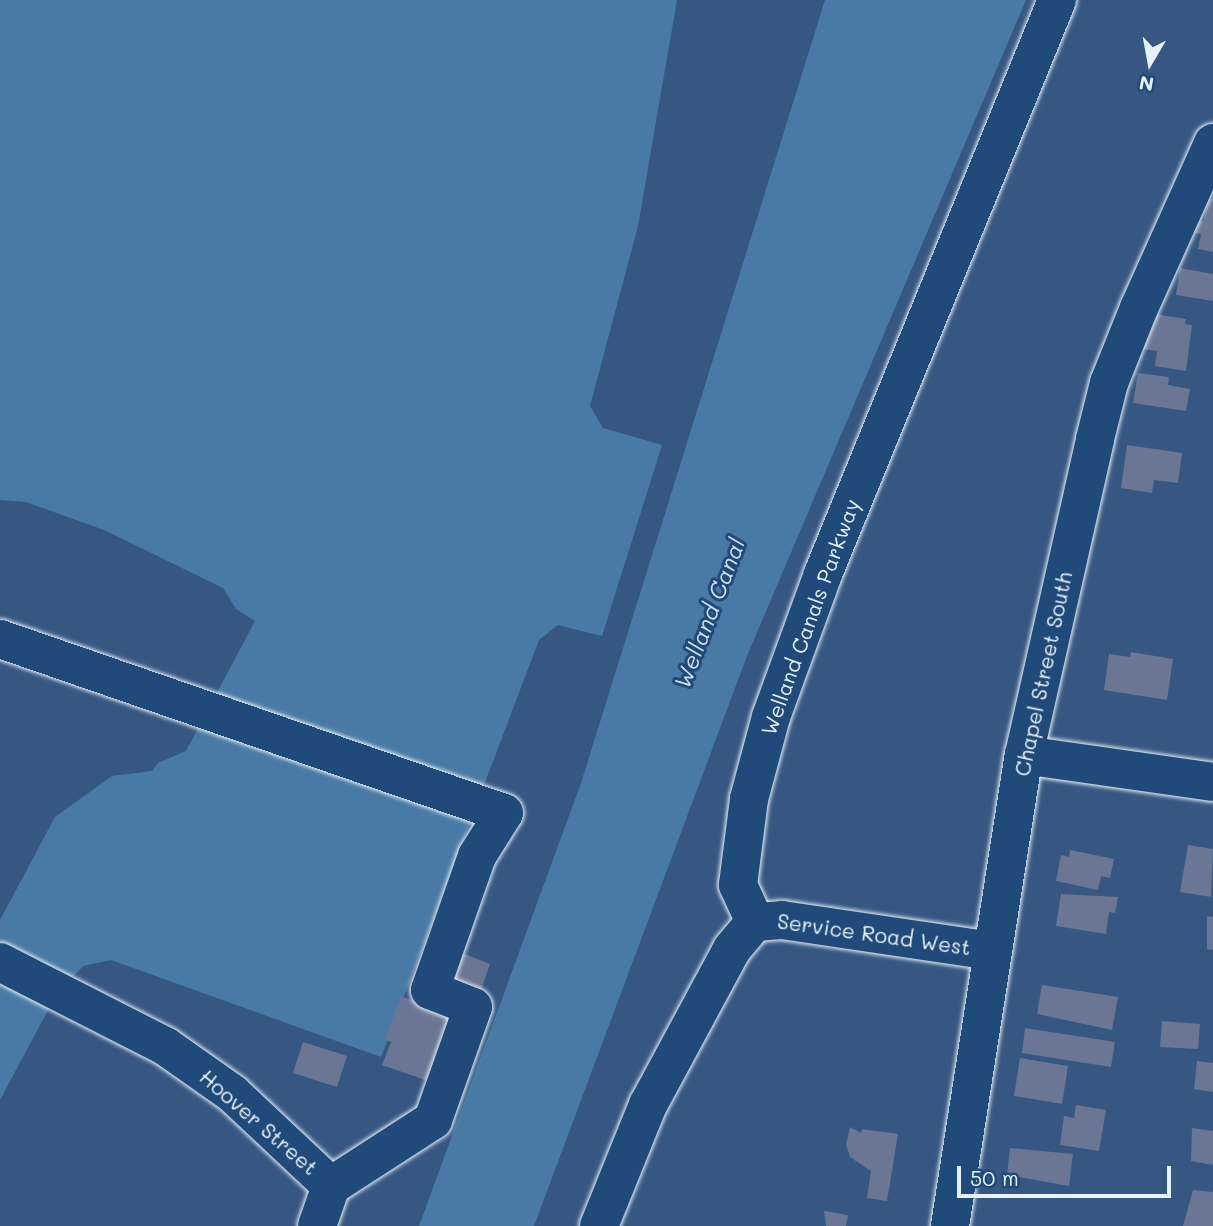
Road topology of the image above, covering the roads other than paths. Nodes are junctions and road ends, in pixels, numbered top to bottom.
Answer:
1 (1058, 0) edge
2 (1213, 143) edge
3 (0, 639) edge
4 (1024, 755) junction
5 (1213, 782) edge
6 (769, 921) junction
7 (993, 951) junction
8 (0, 962) edge
9 (331, 1186) junction
10 (317, 1226) edge
11 (599, 1226) edge
12 (950, 1226) edge

1 - 6 street, Welland Canals Parkway
2 - 4 street, Chapel Street South
3 - 9 street
4 - 5 street
4 - 7 street, Chapel Street South
6 - 7 street, Service Road West
6 - 11 street
7 - 12 street, Chapel Street South
8 - 9 street, Hoover Street
9 - 10 street, Hoover Street

